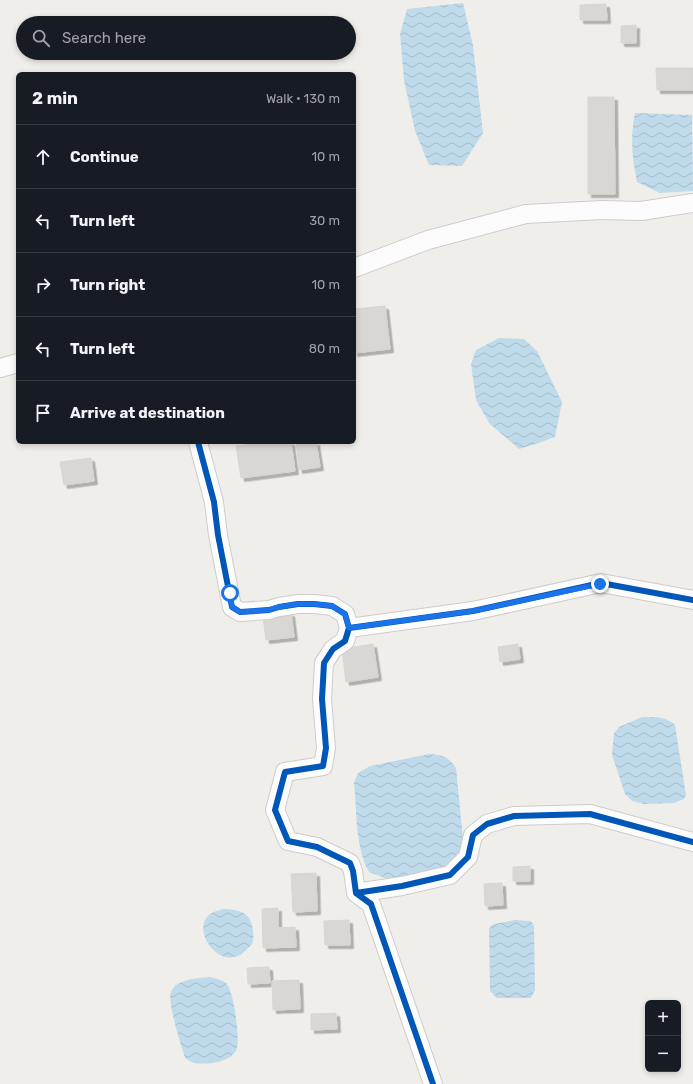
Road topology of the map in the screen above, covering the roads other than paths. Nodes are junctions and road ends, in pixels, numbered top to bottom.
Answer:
1 (693, 204) edge
2 (356, 267) edge
3 (16, 364) edge
4 (0, 368) edge
5 (199, 444) edge
6 (693, 600) edge
7 (349, 628) junction
8 (693, 842) edge
9 (356, 893) junction
10 (432, 1084) edge

1 - 2 street
3 - 4 street
5 - 7 street
6 - 7 street
7 - 9 street
8 - 9 street
9 - 10 street

